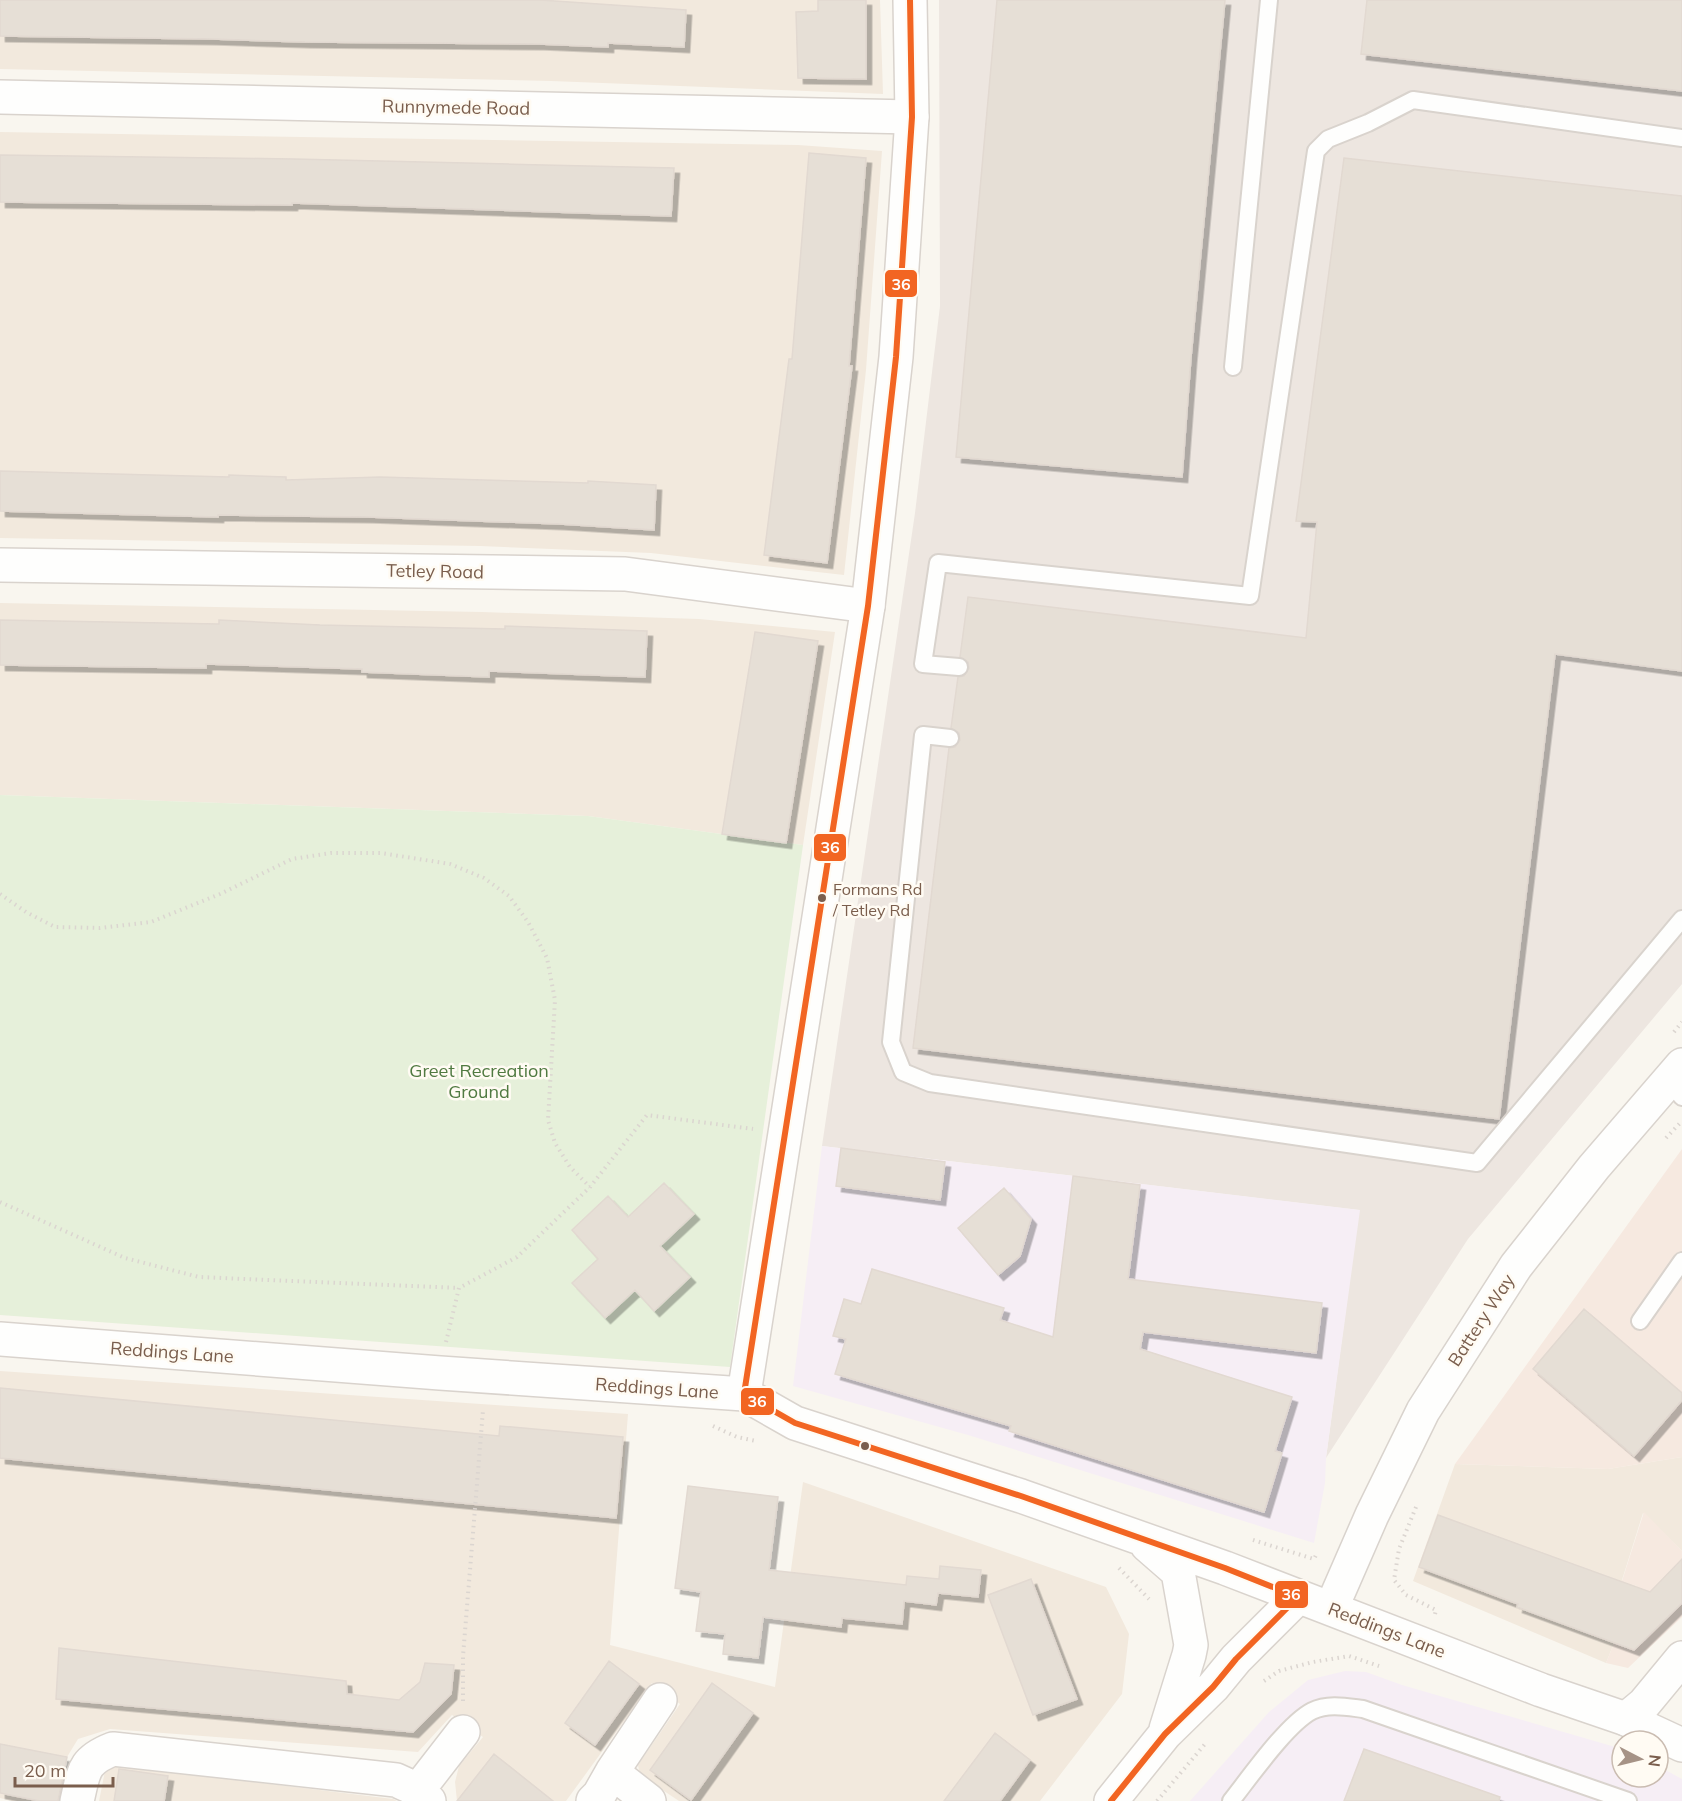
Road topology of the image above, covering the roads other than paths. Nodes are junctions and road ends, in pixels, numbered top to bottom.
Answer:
1 (910, 0) edge
2 (1269, 0) edge
3 (0, 97) edge
4 (912, 117) junction
5 (1682, 138) edge
6 (1233, 367) dead end
7 (0, 565) edge
8 (868, 606) junction
9 (959, 667) dead end
10 (950, 738) dead end
11 (1682, 919) edge
12 (1677, 1081) edge
13 (1682, 1261) edge
14 (1640, 1321) dead end
15 (0, 1339) edge
16 (744, 1394) junction
17 (1139, 1539) junction
18 (1298, 1597) junction
19 (1331, 1609) junction
20 (1682, 1658) edge
21 (660, 1700) dead end
22 (1626, 1719) junction
23 (463, 1732) road end
24 (1165, 1734) junction
25 (1682, 1744) edge
26 (612, 1772) junction
27 (423, 1795) edge
28 (77, 1801) edge
29 (593, 1801) edge
30 (649, 1801) edge
31 (1111, 1801) edge
32 (1231, 1801) edge
33 (1628, 1801) edge

1 - 4 street
2 - 6 lane
3 - 4 street, Runnymede Road
4 - 8 street
5 - 9 lane
7 - 8 street, Tetley Road
8 - 16 street
10 - 11 lane
12 - 19 street, Battery Way
13 - 14 lane
15 - 16 street, Reddings Lane
16 - 17 street, Reddings Lane
17 - 18 street, Reddings Lane
17 - 24 street
18 - 19 street, Reddings Lane
18 - 24 street
19 - 22 street, Reddings Lane
20 - 22 street
21 - 26 street
22 - 25 street, Reddings Lane
23 - 27 street
24 - 31 street
26 - 29 street
26 - 30 street
27 - 28 street
32 - 33 lane

